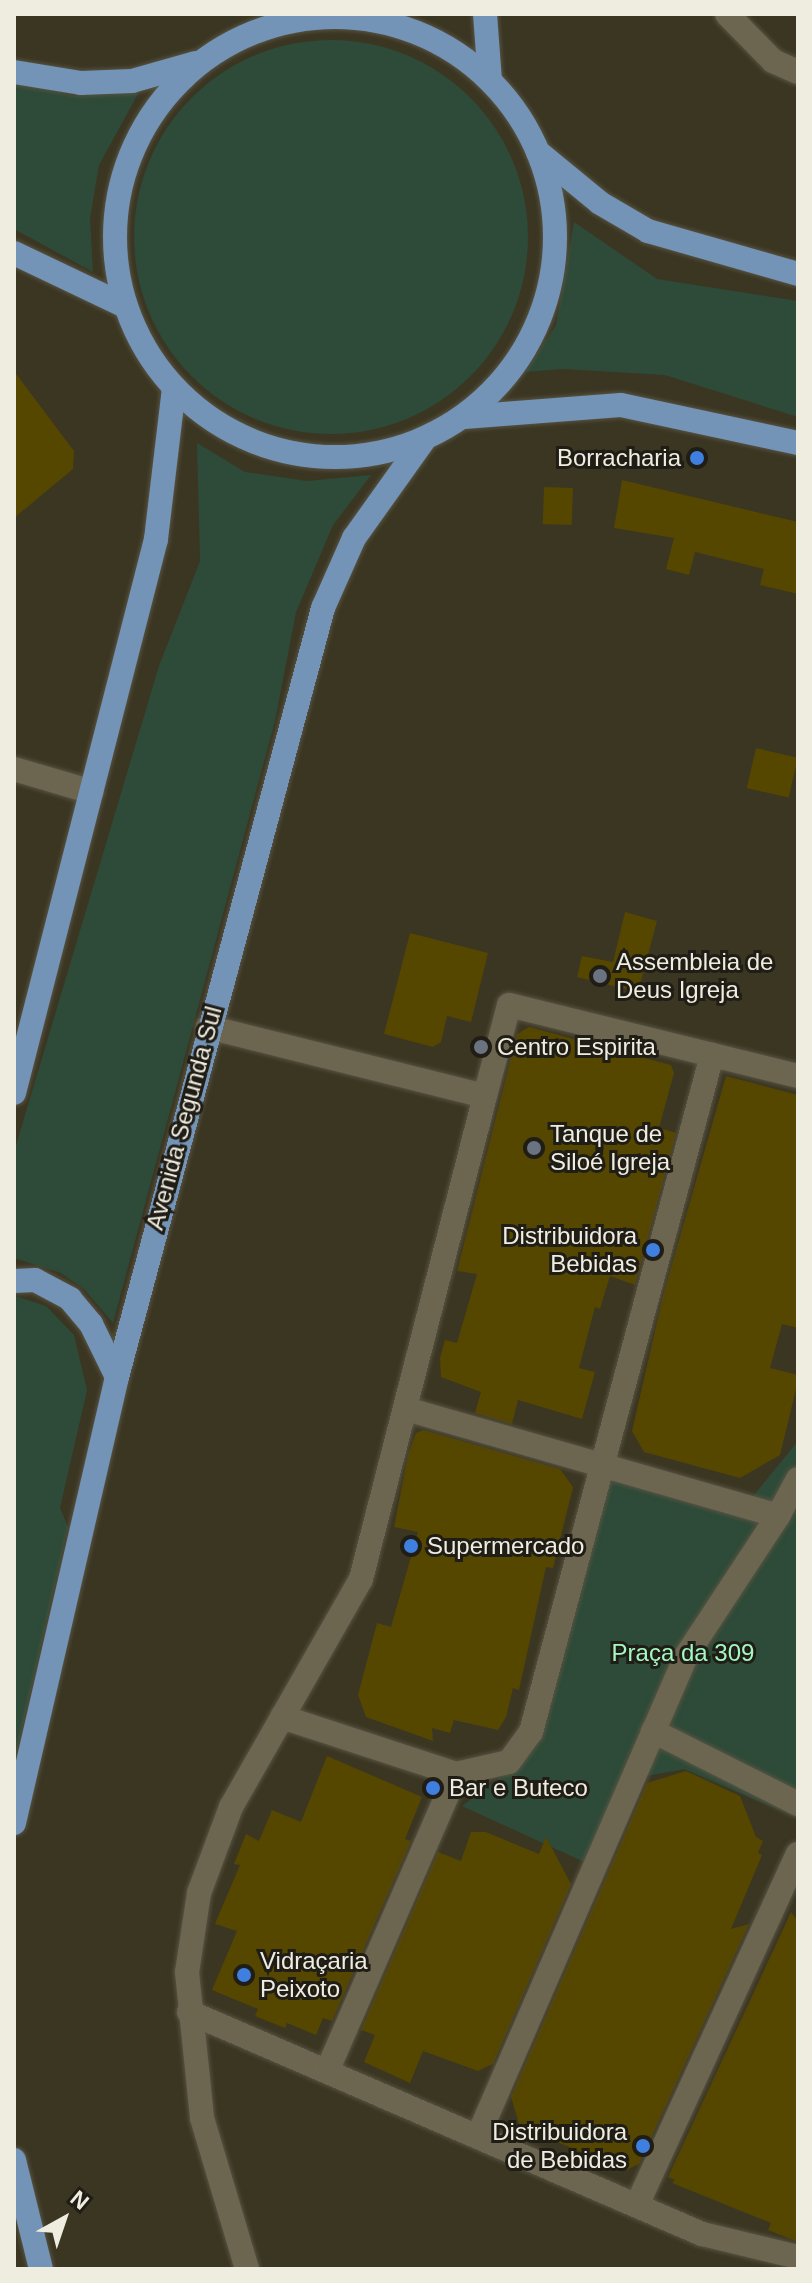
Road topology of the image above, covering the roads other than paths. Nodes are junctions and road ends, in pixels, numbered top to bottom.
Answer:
1 (253, 14) edge
2 (485, 14) edge
3 (727, 14) edge
4 (233, 40) junction
5 (198, 63) junction
6 (14, 72) edge
7 (798, 72) edge
8 (490, 80) junction
9 (538, 152) junction
10 (14, 253) edge
11 (798, 274) edge
12 (125, 306) junction
13 (174, 388) junction
14 (464, 417) junction
15 (424, 440) junction
16 (798, 443) edge
17 (14, 769) edge
18 (92, 792) junction
19 (208, 1027) junction
20 (712, 1055) junction
21 (798, 1076) edge
22 (14, 1093) edge
23 (485, 1096) junction
24 (14, 1281) edge
25 (117, 1377) junction
26 (406, 1409) junction
27 (604, 1463) junction
28 (798, 1479) edge
29 (778, 1516) junction
30 (282, 1717) junction
31 (653, 1731) junction
32 (456, 1774) junction
33 (798, 1804) edge
34 (14, 1823) edge
35 (796, 1861) edge
36 (189, 2012) junction
37 (328, 2069) junction
38 (479, 2134) junction
39 (14, 2160) edge
40 (637, 2205) junction
41 (798, 2257) edge
42 (41, 2269) edge
43 (247, 2269) edge

1 - 4 main road
2 - 8 main road
3 - 7 street
4 - 5 main road
4 - 8 main road
5 - 6 main road
5 - 12 main road
8 - 9 main road
9 - 11 main road
9 - 14 main road
10 - 12 main road
12 - 13 main road
13 - 15 main road
13 - 18 main road
14 - 15 main road
14 - 16 main road
15 - 19 main road, Avenida Segunda Sul
17 - 18 street
18 - 22 main road
19 - 23 street
19 - 25 main road, Avenida Segunda Sul
20 - 21 street
20 - 23 street
20 - 27 street
23 - 26 street
24 - 25 main road
25 - 34 main road, Avenida Segunda Sul
26 - 27 street
26 - 30 street
27 - 29 street
27 - 32 street
28 - 29 street
29 - 31 street
30 - 32 street
30 - 36 street
31 - 33 street
31 - 38 street
32 - 37 street
35 - 40 street
36 - 37 street
36 - 43 street
37 - 38 street
38 - 40 street
39 - 42 main road
40 - 41 street

